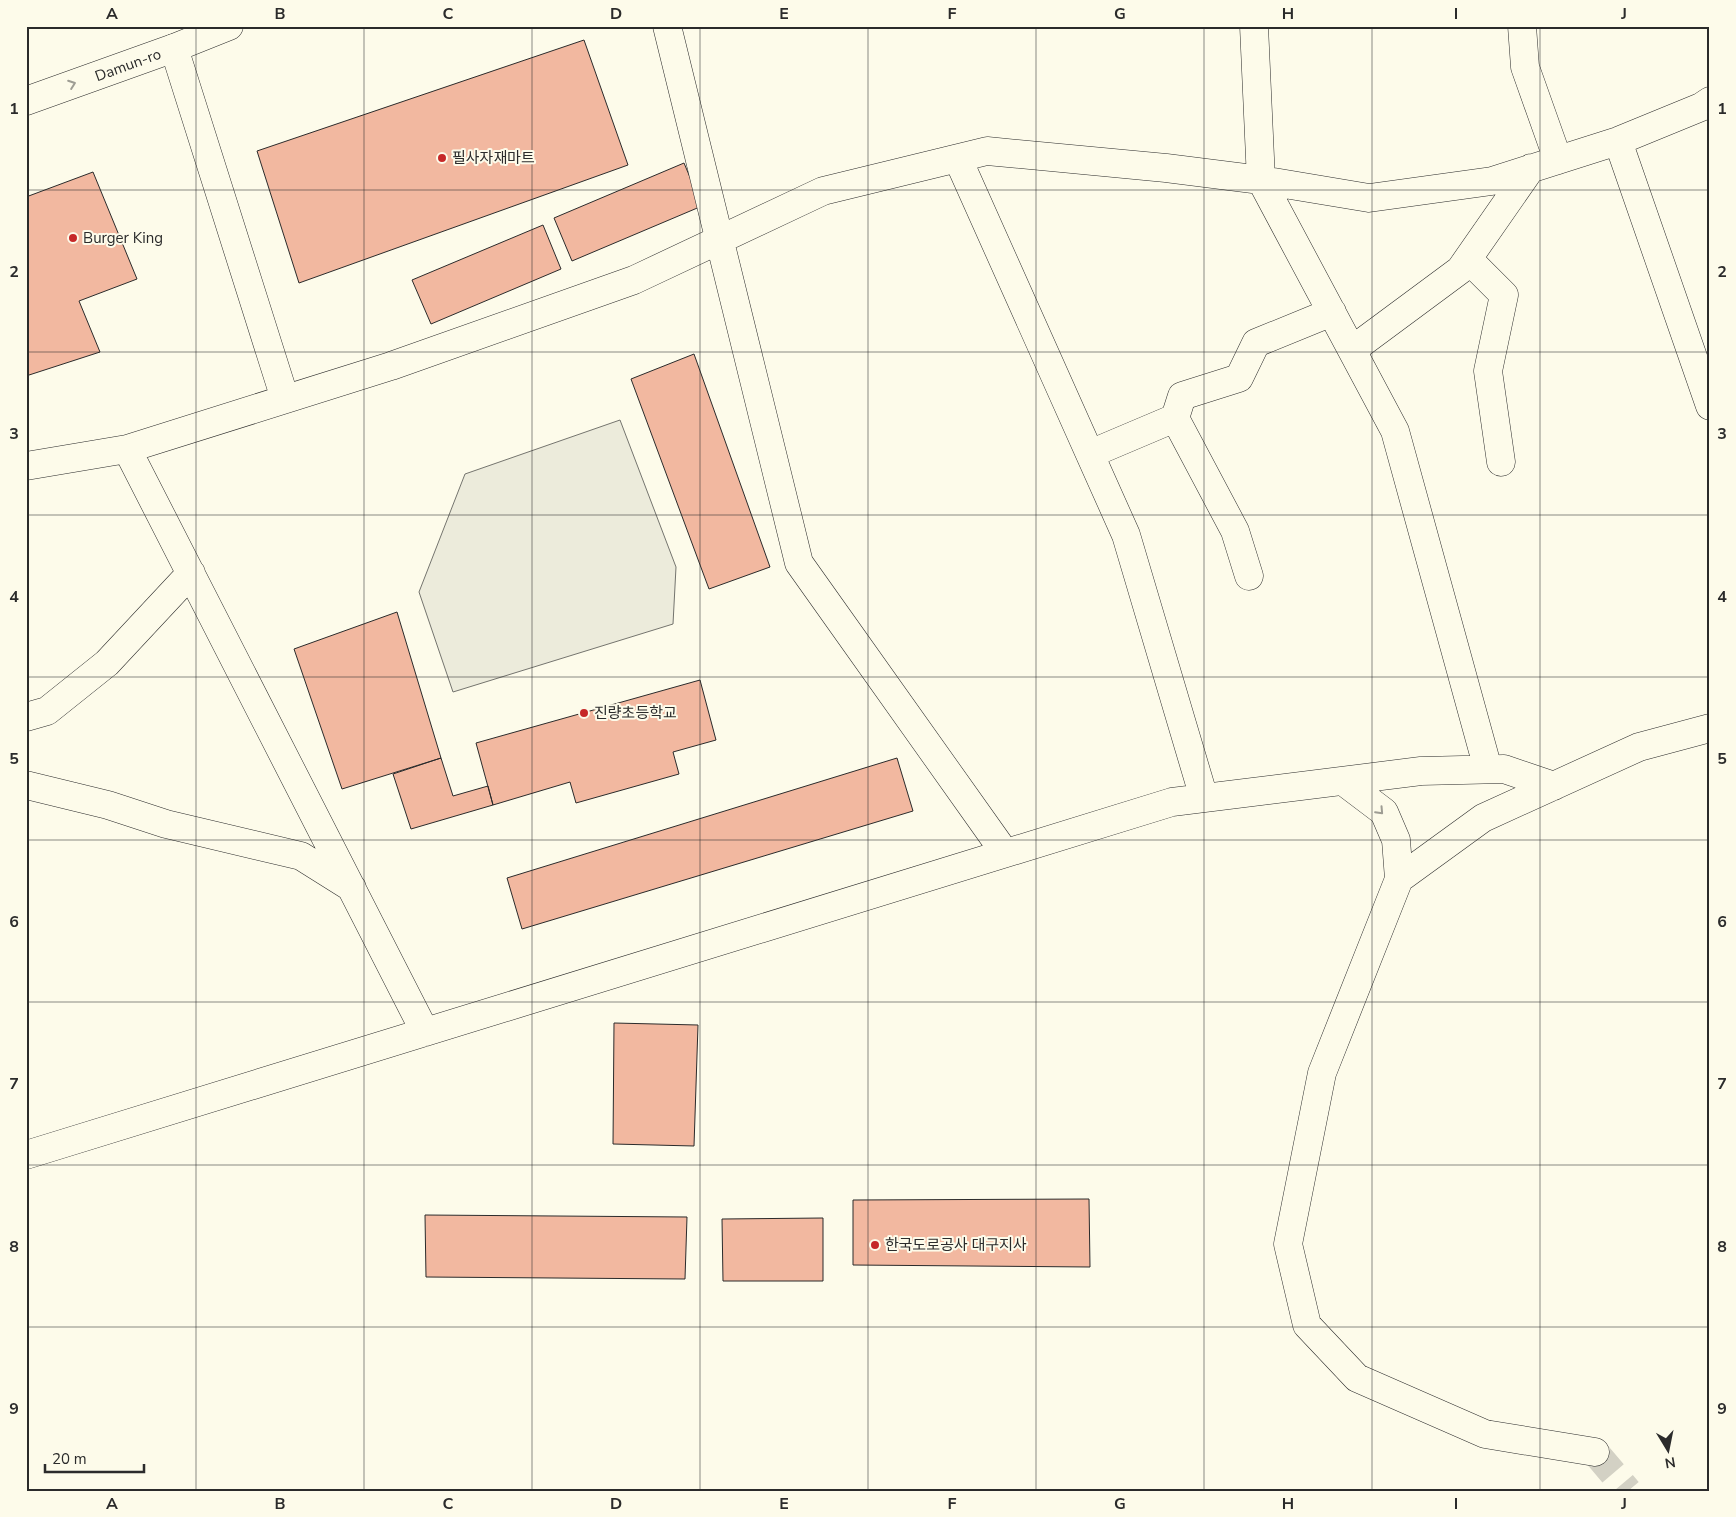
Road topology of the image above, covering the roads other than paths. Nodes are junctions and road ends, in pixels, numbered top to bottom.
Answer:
1 (229, 26) edge
2 (667, 26) edge
3 (1254, 26) edge
4 (1522, 26) edge
5 (174, 48) junction
6 (26, 101) edge
7 (1710, 101) edge
8 (1618, 142) junction
9 (958, 159) junction
10 (1558, 160) junction
11 (1531, 168) junction
12 (1261, 180) junction
13 (720, 240) junction
14 (1468, 259) junction
15 (1332, 312) junction
16 (1352, 350) junction
17 (285, 399) junction
18 (1710, 406) edge
19 (1175, 418) junction
20 (127, 449) junction
21 (1090, 454) junction
22 (1501, 462) dead end
23 (26, 466) edge
24 (191, 573) junction
25 (1249, 576) dead end
26 (26, 717) edge
27 (1710, 728) edge
28 (1488, 769) junction
29 (1342, 781) junction
30 (26, 785) edge
31 (1554, 786) junction
32 (1204, 798) junction
33 (1005, 854) junction
34 (1399, 879) junction
35 (352, 888) junction
36 (426, 1032) junction
37 (26, 1155) edge
38 (1595, 1452) tunnel mouth

1 - 5 street, Damun-ro
2 - 13 street
3 - 12 street
4 - 10 street
6 -> 5 street, Damun-ro
5 - 17 street
7 - 8 street
8 - 10 street
8 - 18 street
9 - 12 street
9 - 13 street
9 - 21 street
10 - 11 street
11 - 12 street
11 - 14 street
12 - 15 street
13 - 17 street
13 - 33 street
14 - 16 street
14 - 22 street
15 - 16 street
15 - 19 street
16 - 28 street
17 - 20 street
19 - 21 street
19 - 25 street
20 - 23 street
20 - 24 street
21 - 32 street
24 - 26 street
24 - 35 street
27 - 31 street
28 - 29 street
28 - 31 street
29 - 32 street
29 -> 34 street
30 - 35 street
31 - 34 street
32 - 33 street
33 - 36 street
34 - 38 street
35 - 36 street
36 - 37 street

